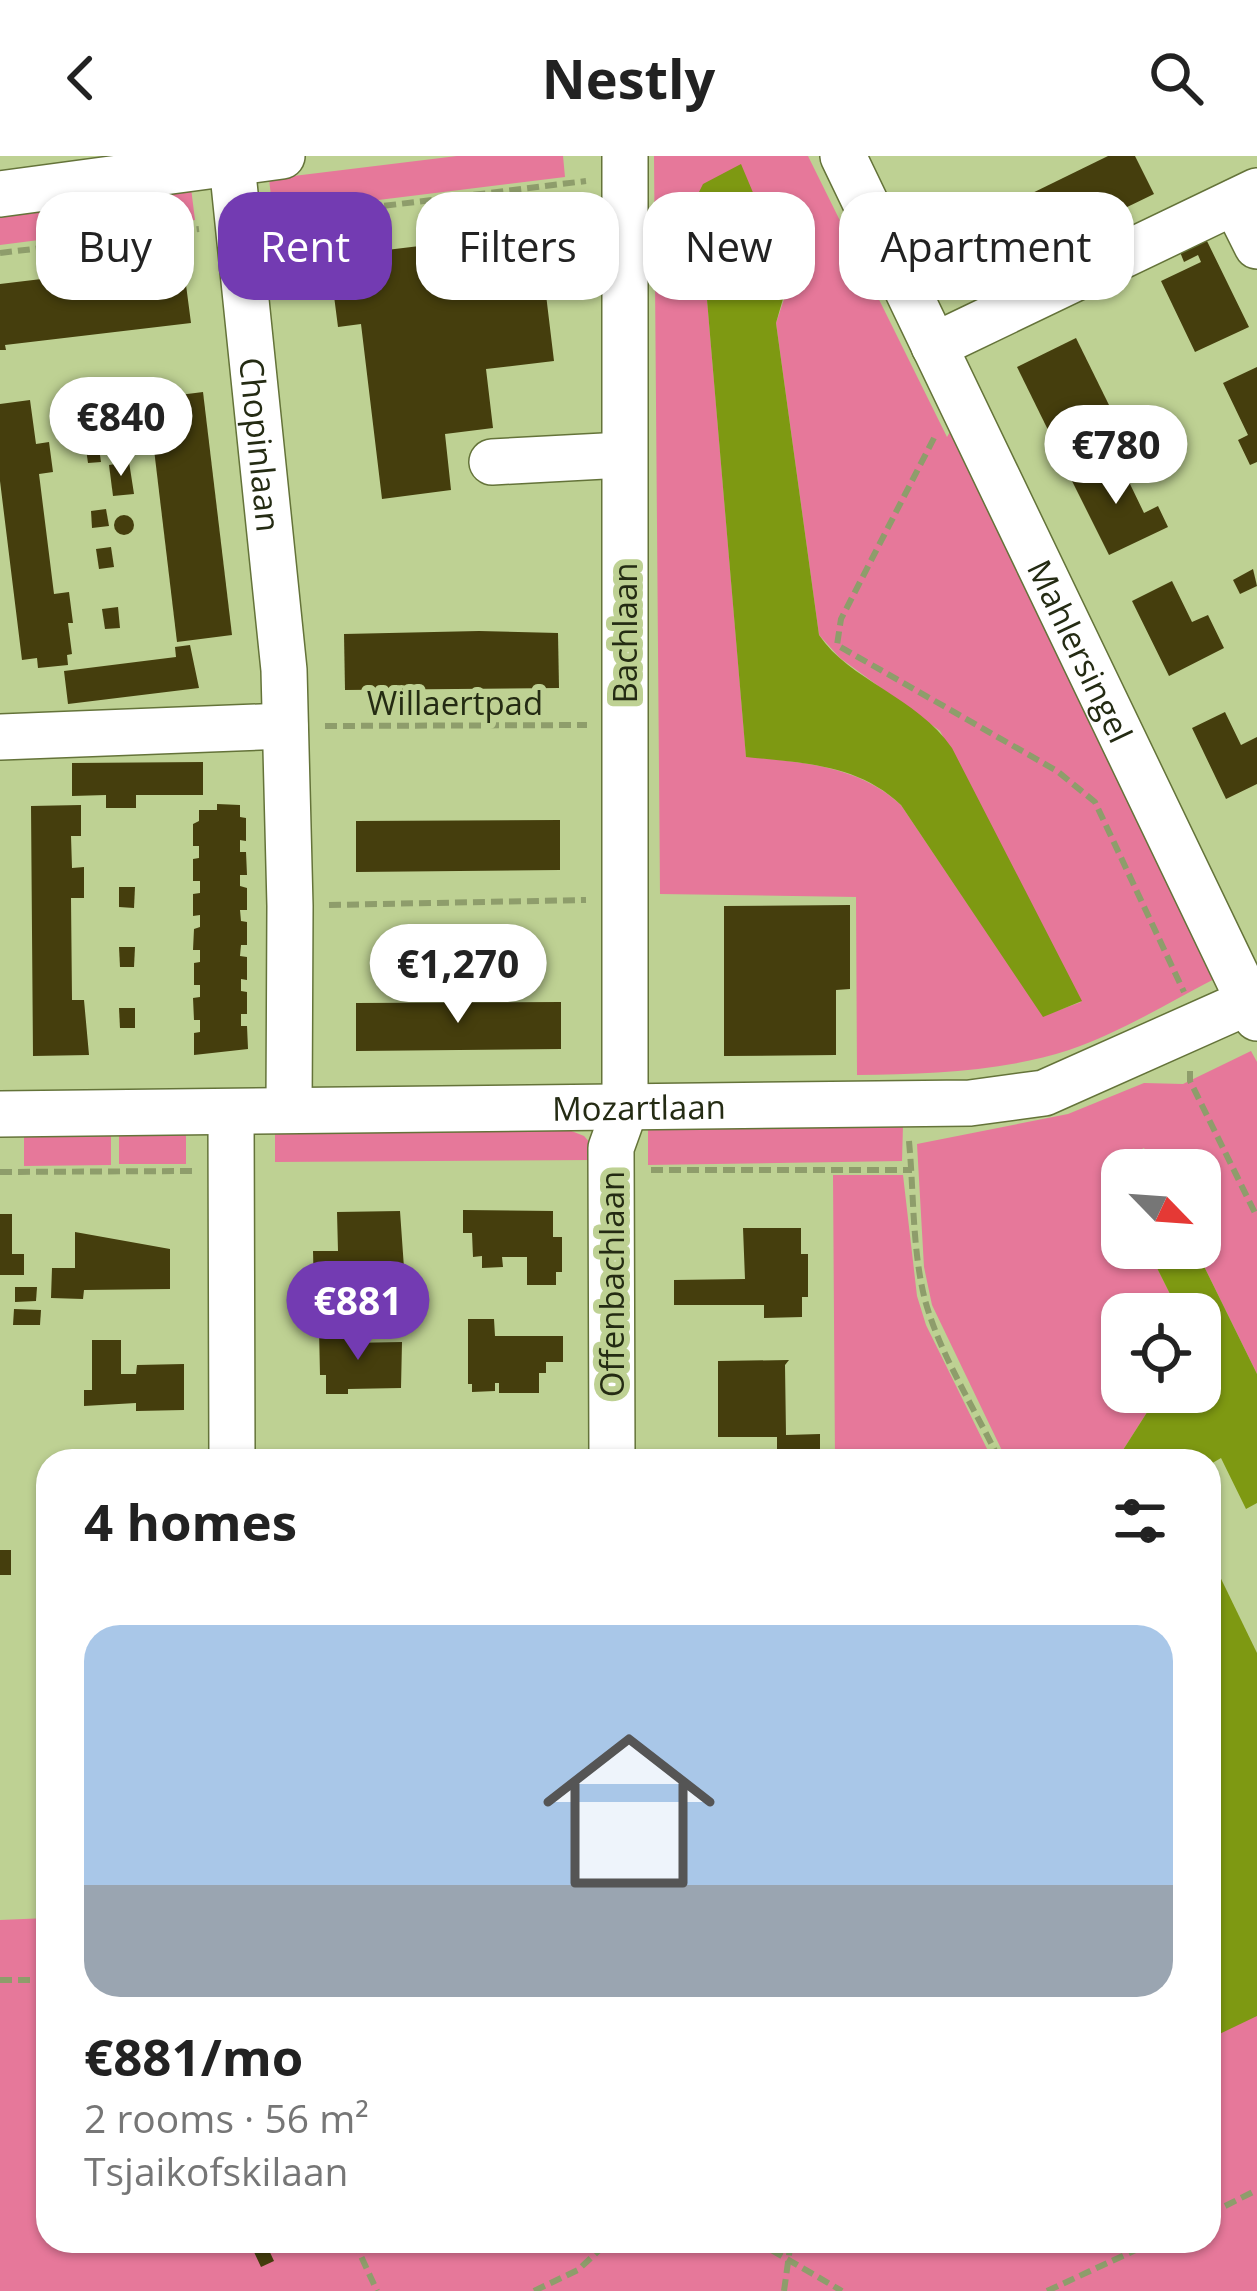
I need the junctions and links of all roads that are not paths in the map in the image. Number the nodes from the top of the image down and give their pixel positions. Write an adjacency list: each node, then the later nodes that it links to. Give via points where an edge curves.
1 (282, 156): 3 (street)
2 (843, 156): 9 (street, Mahlersingel)
3 (232, 164): 5 (street); 12 (street, Chopinlaan)
4 (625, 166): 10 (street, Bachlaan)
5 (96, 168): 6 (street)
6 (0, 194)
7 (1246, 197): 8 (street); 9 (street)
8 (1257, 246)
9 (934, 346): 14 (street, Mahlersingel)
10 (623, 455): 11 (street); 15 (street, Bachlaan)
11 (492, 462)
12 (285, 726): 13 (street); 16 (street, Chopinlaan)
13 (0, 737)
14 (1254, 1006): 15 (street, Mozartlaan, via 1043,1094 970,1103)
15 (625, 1109): 16 (street, Mozartlaan); 20 (street, Offenbachlaan, via 610,1170)
16 (289, 1110): 17 (street, Mozartlaan)
17 (231, 1113): 18 (street, Mozartlaan); 19 (street)
18 (0, 1114)
19 (232, 1449)
20 (611, 1449)

